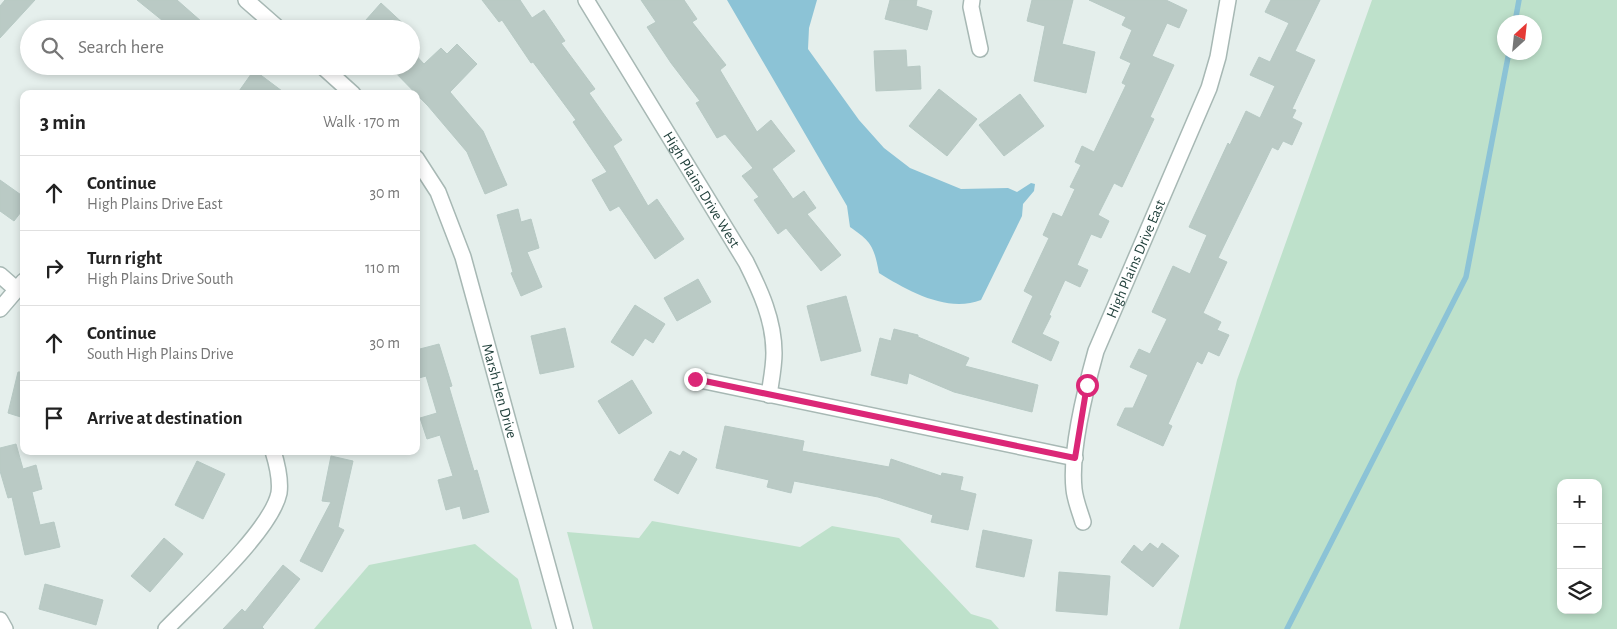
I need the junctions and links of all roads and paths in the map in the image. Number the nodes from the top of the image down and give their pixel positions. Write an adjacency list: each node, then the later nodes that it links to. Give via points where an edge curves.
1 (246, 0): 5 (street)
2 (586, 0): 14 (street, High Plains Drive West, via 746,262 761,292 771,325 774,353)
3 (972, 0): 6 (street)
4 (1228, 0): 16 (street, High Plains Drive East, via 1209,88 1096,351)
5 (269, 20)
6 (980, 48)
7 (332, 75): 8 (street)
8 (349, 90)
9 (420, 164): 21 (street, Marsh Hen Drive, via 438,192 463,257)
10 (0, 275): 11 (street)
11 (20, 285): 12 (street)
12 (0, 309)
13 (695, 379): 14 (street)
14 (770, 395): 16 (street)
15 (274, 455): 20 (street, via 279,492 261,529)
16 (1075, 458): 17 (street, High Plains Drive East, via 1074,489)
17 (1083, 522)
18 (0, 620): 19 (street)
19 (5, 629)
20 (166, 629)
21 (565, 629)

